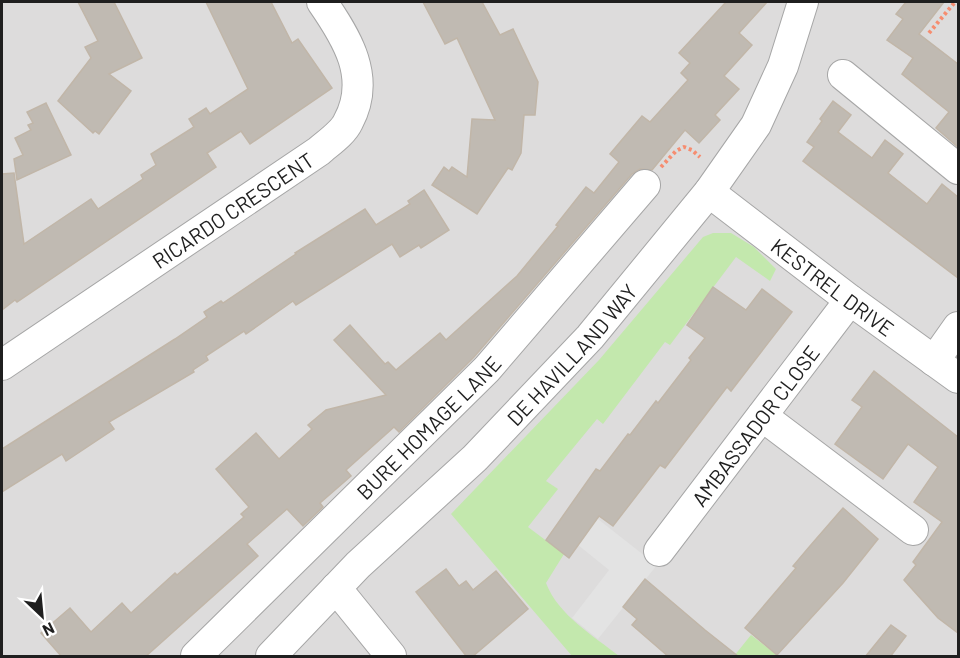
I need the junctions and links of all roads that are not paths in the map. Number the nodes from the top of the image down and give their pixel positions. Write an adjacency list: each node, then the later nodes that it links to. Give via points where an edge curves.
1 (322, 2): 10 (street, RICARDO CRESCENT, via 354,57 359,91 348,123 319,151)
2 (802, 2): 5 (street, DE HAVILLAND WAY, via 783,66 756,125)
3 (843, 75): 4 (street)
4 (958, 169)
5 (715, 183): 7 (street, KESTREL DRIVE); 15 (street, DE HAVILLAND WAY, via 590,337 475,458)
6 (645, 185): 16 (street, BURE HOMAGE LANE, via 487,369)
7 (850, 300): 9 (street, KESTREL DRIVE); 12 (street, AMBASSADOR CLOSE)
8 (958, 327): 9 (street)
9 (934, 361): 11 (street, KESTREL DRIVE)
10 (2, 364)
11 (958, 378)
12 (762, 416): 13 (street); 14 (street, AMBASSADOR CLOSE)
13 (913, 530)
14 (659, 551)
15 (336, 588): 17 (street, DE HAVILLAND WAY); 18 (street)
16 (196, 657)
17 (271, 657)
18 (392, 657)

